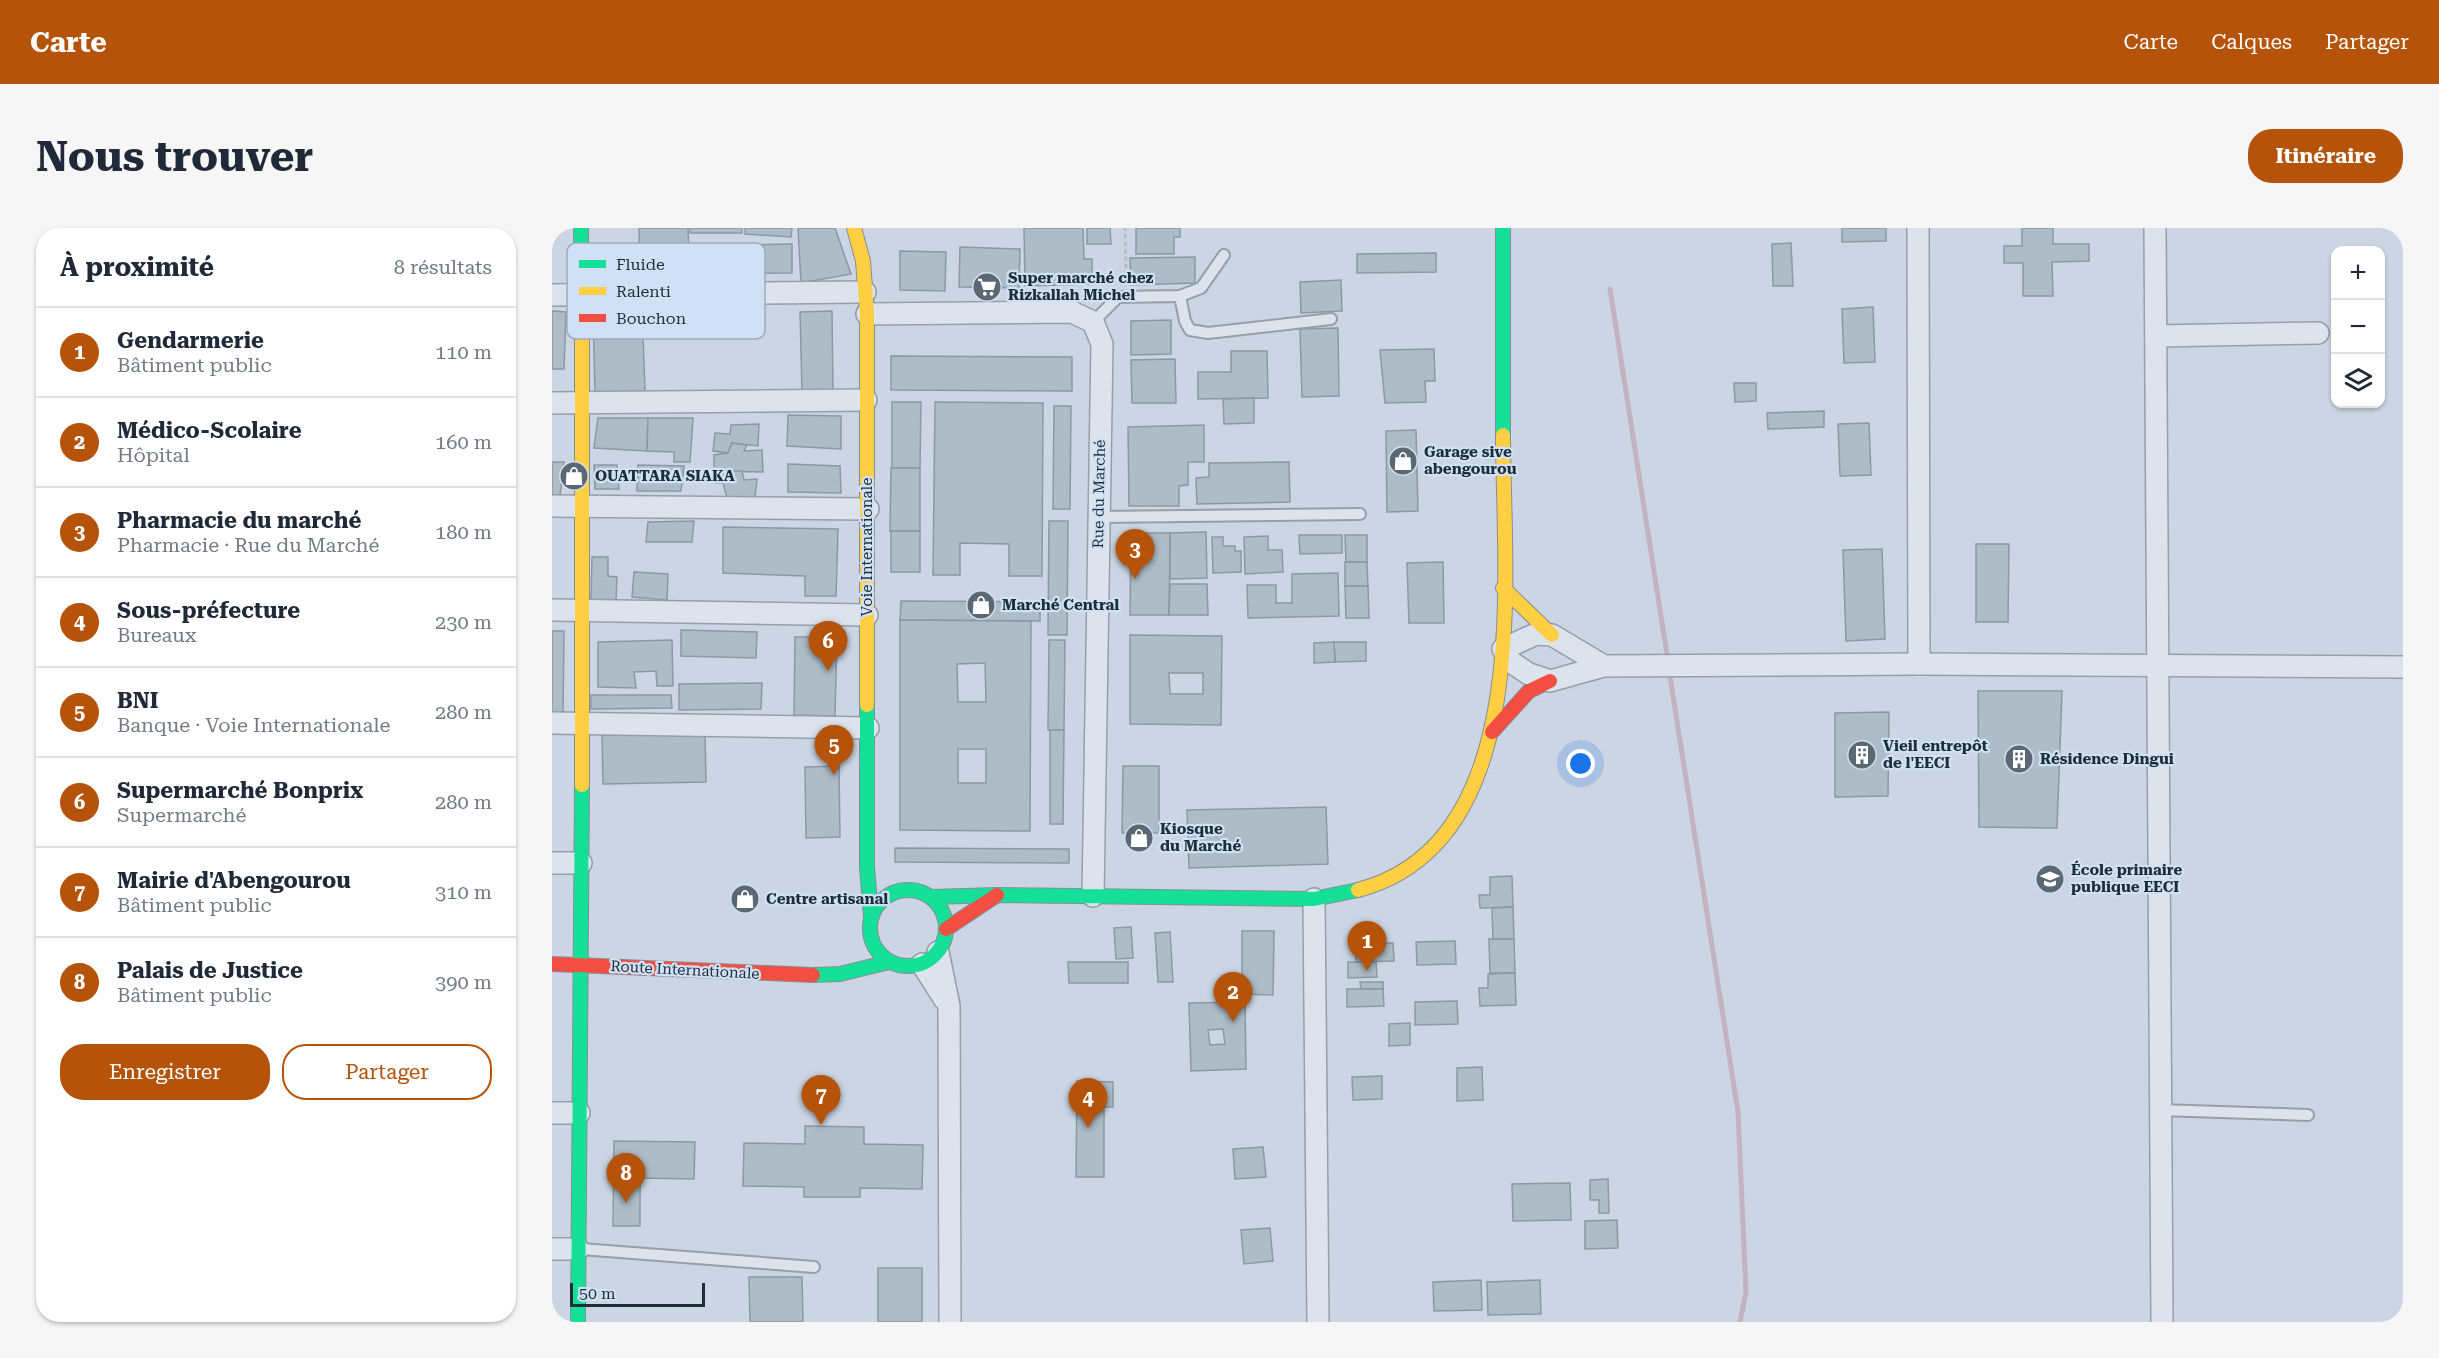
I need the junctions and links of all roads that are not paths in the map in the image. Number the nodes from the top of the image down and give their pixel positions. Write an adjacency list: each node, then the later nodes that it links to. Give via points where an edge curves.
1 (581, 228): 6 (street)
2 (854, 228): 8 (street, Voie Internationale)
3 (1503, 228): 25 (street)
4 (1918, 228): 31 (street)
5 (2155, 228): 15 (street)
6 (581, 243)
7 (1224, 255): 10 (lane, via 1201,288)
8 (866, 292): 9 (street); 11 (street, Voie Internationale)
9 (765, 293)
10 (1180, 296): 12 (lane, via 1190,330 1208,333); 13 (lane, via 1118,297)
11 (867, 314): 13 (street, via 1072,312); 17 (street, Voie Internationale)
12 (1331, 319)
13 (1092, 322): 24 (street, Rue du Marché, via 1102,344)
14 (2318, 333): 15 (street)
15 (2157, 336): 32 (street)
16 (582, 339): 19 (street)
17 (866, 400): 19 (street); 22 (street, Voie Internationale)
18 (552, 404): 19 (street)
19 (583, 404): 21 (street)
20 (552, 506): 21 (street)
21 (583, 507): 22 (street); 27 (street)
22 (868, 509): 28 (street, Voie Internationale)
23 (1360, 514): 24 (lane)
24 (1099, 517): 45 (street, Rue du Marché)
25 (1503, 588): 29 (street); 30 (street)
26 (552, 610): 27 (street)
27 (583, 610): 28 (street); 37 (street)
28 (867, 615): 38 (street, Voie Internationale)
29 (1552, 635): 30 (street, via 1536,634); 33 (street)
30 (1503, 649): 35 (street, via 1511,663); 39 (street)
31 (1919, 664): 32 (street); 33 (street)
32 (2157, 665): 34 (street); 58 (street)
33 (1604, 666): 35 (street)
34 (2403, 667)
35 (1550, 681): 39 (street, via 1529,691)
36 (552, 723): 37 (street)
37 (582, 724): 38 (street); 41 (street)
38 (868, 728): 42 (street, Voie Internationale)
39 (1492, 732): 47 (street, via 1476,775 1431,851 1400,876 1362,890)
40 (552, 863): 41 (street)
41 (581, 863): 56 (street)
42 (867, 867): 43 (street); 48 (street, Voie Internationale)
43 (889, 894): 46 (street, via 911,889); 48 (street)
44 (997, 895): 45 (street); 46 (street); 49 (street)
45 (1093, 896): 47 (street)
46 (932, 897): 49 (street, via 940,906)
47 (1314, 899): 67 (street)
48 (871, 916): 50 (street)
49 (946, 929): 53 (street)
50 (870, 934): 51 (street); 54 (street, via 880,955)
51 (856, 946)
52 (841, 958): 57 (street)
53 (930, 958): 54 (street, via 911,967); 66 (street, via 949,1006)
54 (889, 962): 57 (street, Route Internationale)
55 (552, 964): 56 (street, Route Internationale)
56 (579, 965): 57 (street, Route Internationale); 60 (street)
57 (818, 975)
58 (2160, 1110): 61 (lane); 68 (street)
59 (552, 1113): 60 (street)
60 (579, 1113): 63 (street)
61 (2308, 1115)
62 (552, 1249): 63 (street)
63 (578, 1249): 64 (lane); 65 (street)
64 (814, 1266)
65 (578, 1322)
66 (950, 1322)
67 (1318, 1322)
68 (2162, 1322)

